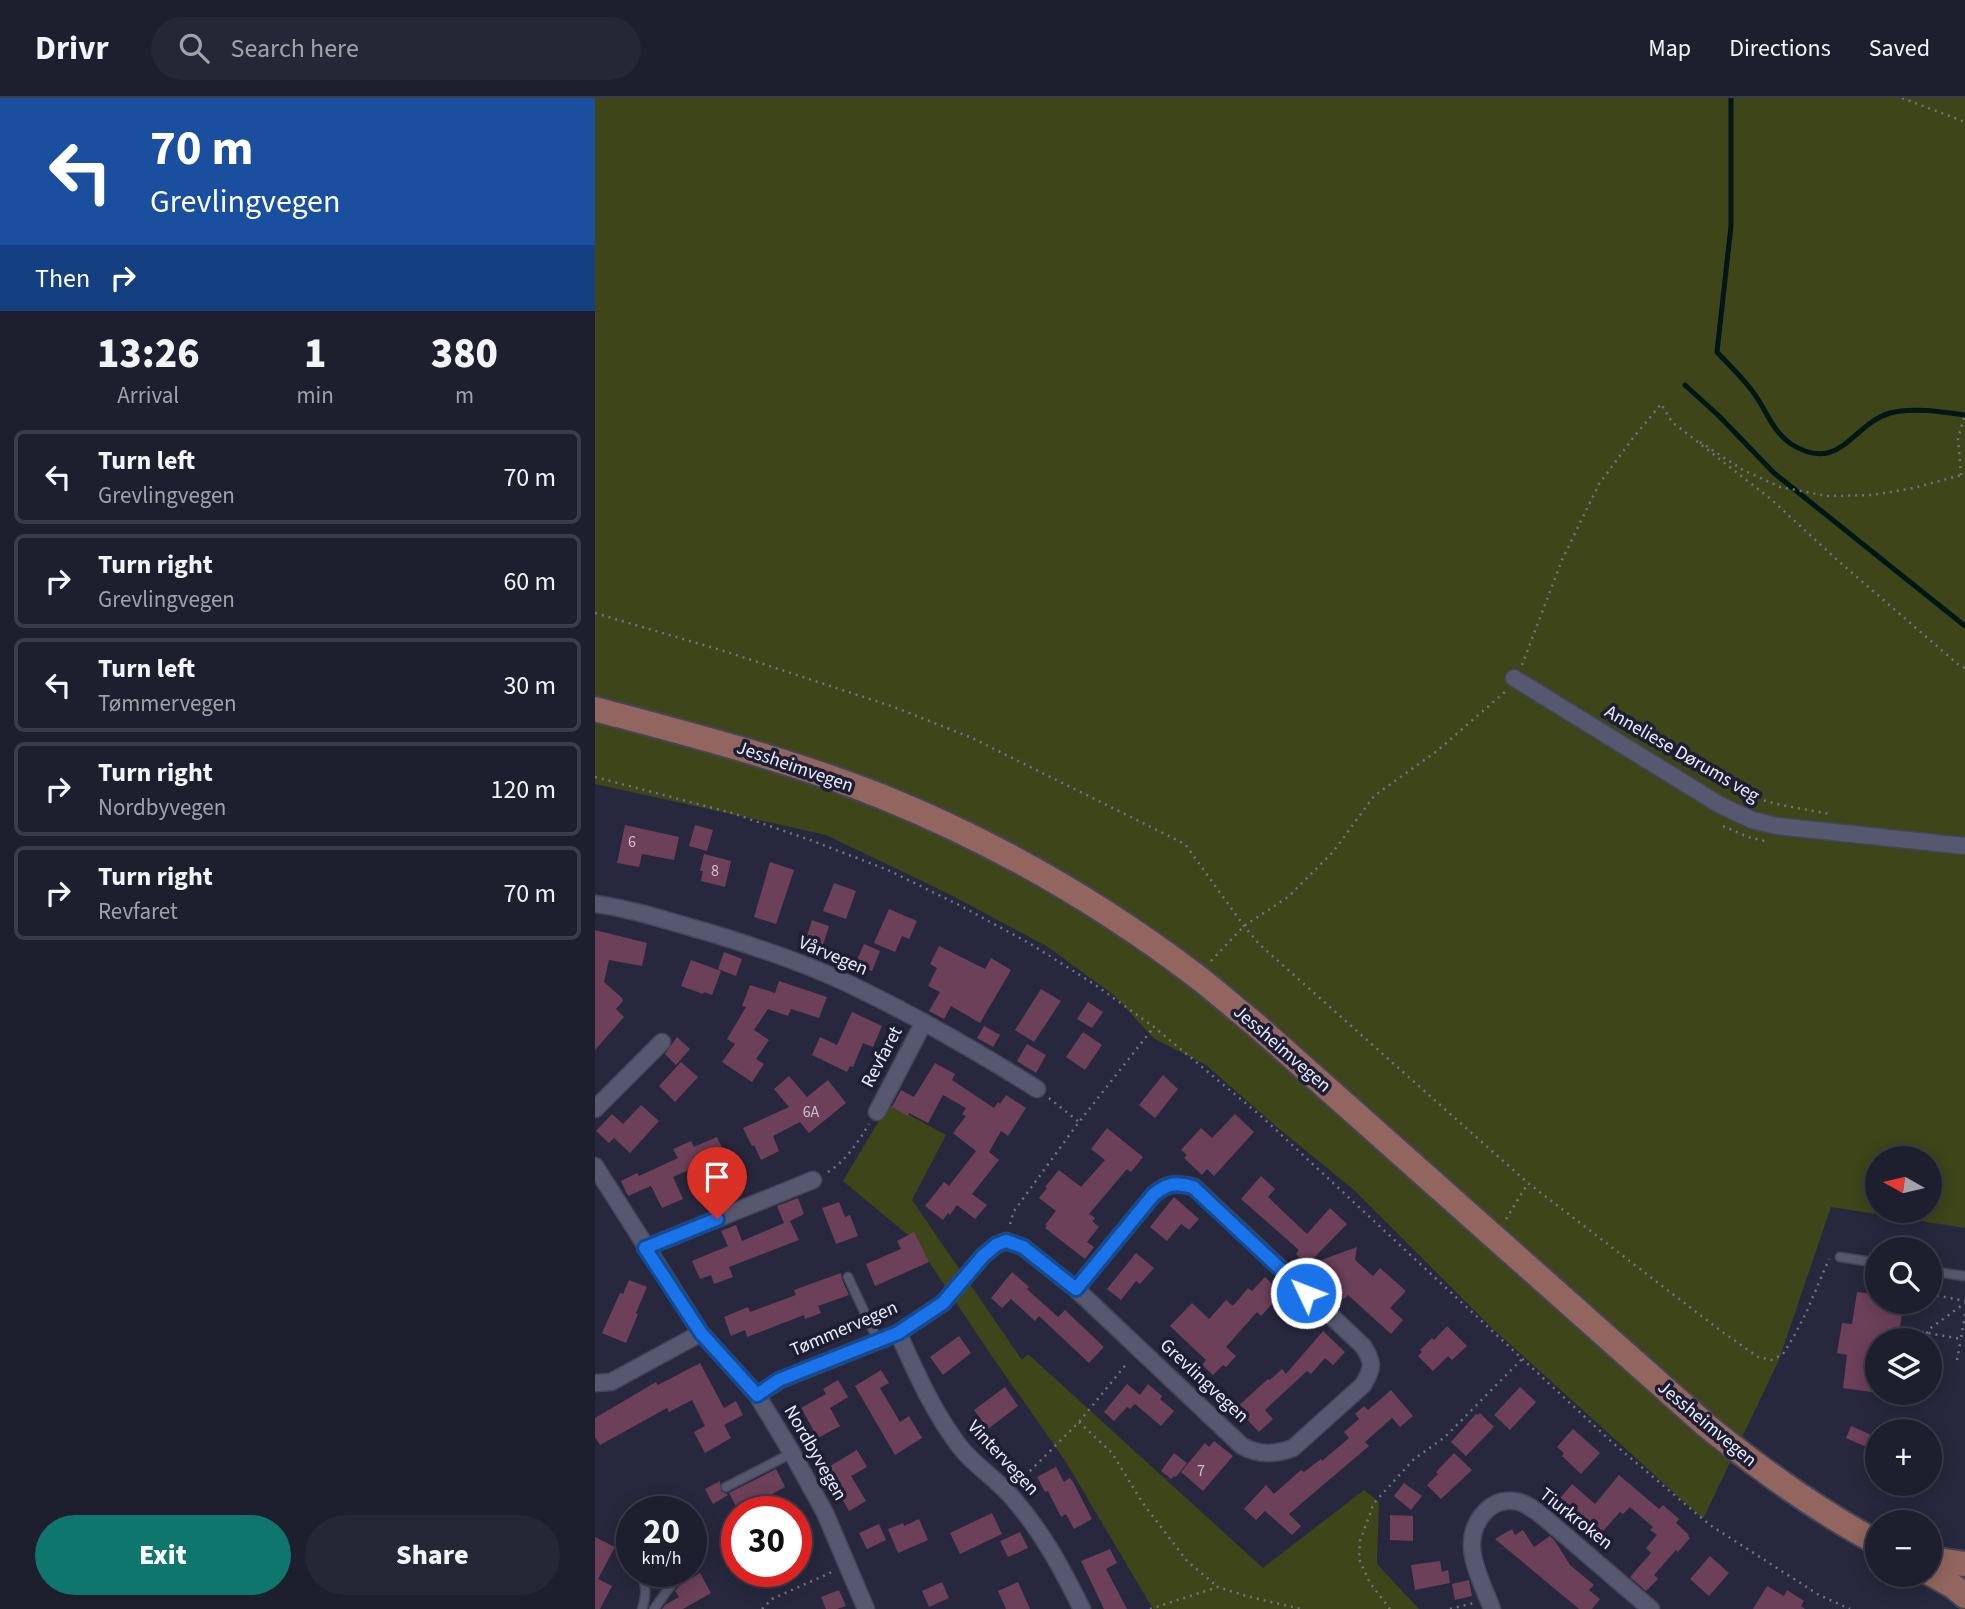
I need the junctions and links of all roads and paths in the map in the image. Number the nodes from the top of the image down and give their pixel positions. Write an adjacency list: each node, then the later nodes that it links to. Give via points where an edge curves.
1 (1902, 98): 2 (path)
2 (1965, 122)
3 (1965, 414): 5 (path, via 1958,439)
4 (1672, 422): 5 (path, via 1723,458 1780,488 1827,496 1873,495); 7 (path, via 1772,500); 8 (path, via 1661,404 1599,484)
5 (1963, 474)
6 (595, 613): 15 (path, via 894,707 972,738 1185,844)
7 (1965, 668)
8 (1514, 678): 13 (street, Anneliese Dørums veg, via 1720,805 1752,820); 15 (path, via 1506,692 1437,751 1374,796 1333,852 1288,897)
9 (595, 709): 16 (main road, Jessheimvegen, via 756,752 944,824 1057,883)
10 (1703, 774): 12 (path, via 1750,797)
11 (595, 777): 18 (path, via 732,813 888,870 1029,943)
12 (1836, 815)
13 (1965, 846)
14 (595, 904): 17 (street, Vårvegen, via 754,946 852,985)
15 (1244, 926): 16 (path); 26 (path)
16 (1196, 976): 27 (main road, Jessheimvegen)
17 (924, 1022): 20 (street, Vårvegen); 22 (street, Revfaret)
18 (1154, 1027): 23 (path); 46 (path, via 1261,1116)
19 (662, 1042): 21 (street)
20 (1037, 1089): 23 (path)
21 (595, 1109)
22 (877, 1112): 25 (path, via 837,1166)
23 (1079, 1122): 28 (path, via 1014,1211)
24 (595, 1166): 29 (street, Nordbyvegen)
25 (813, 1180): 29 (street)
26 (1528, 1183): 27 (path); 30 (path, via 1758,1357 1771,1360 1783,1354 1830,1255)
27 (1496, 1238): 54 (main road, Jessheimvegen, via 1755,1465)
28 (1006, 1241): 35 (street, Grevlingvegen, via 1023,1247); 41 (street, Tømmervegen, via 983,1256 943,1303)
29 (645, 1248): 40 (street, Nordbyvegen)
30 (1840, 1257): 31 (lane)
31 (1865, 1261)
32 (1942, 1273): 33 (lane)
33 (1965, 1276)
34 (848, 1277): 44 (lane)
35 (1076, 1289): 45 (street, Grevlingvegen); 45 (street, Grevlingvegen, via 1154,1194 1165,1186 1193,1187 1372,1359 1363,1385 1293,1448 1268,1454 1242,1446)
36 (1942, 1297): 37 (path)
37 (1965, 1302): 39 (path)
38 (1965, 1314): 43 (path)
39 (1930, 1328)
40 (701, 1333): 48 (street, via 611,1382); 49 (street, Nordbyvegen)
41 (898, 1333): 44 (street, Tømmervegen); 53 (street, Vintervegen, via 928,1397 960,1447)
42 (1942, 1335): 43 (path)
43 (1961, 1339): 47 (path)
44 (878, 1340): 49 (street, Tømmervegen, via 779,1380)
45 (1138, 1348): 50 (path)
46 (1523, 1359): 71 (path, via 1445,1437 1414,1459 1374,1503 1360,1541 1359,1559); 74 (path, via 1710,1525 1819,1595)
47 (1957, 1360)
48 (595, 1383)
49 (757, 1395): 51 (street, Nordbyvegen)
50 (1079, 1422): 53 (path); 61 (path, via 1112,1452 1142,1502 1187,1561)
51 (792, 1453): 52 (lane); 57 (street, Nordbyvegen)
52 (726, 1488)
53 (1008, 1492): 68 (street, Vintervegen, via 1051,1549)
54 (1865, 1535)
55 (1942, 1561): 56 (main road)
56 (1965, 1564)
57 (848, 1566): 66 (path, via 772,1599); 67 (street, Nordbyvegen)
58 (1942, 1580): 62 (main road)
59 (646, 1587): 64 (lane)
60 (670, 1587): 65 (lane)
61 (1218, 1587): 69 (path); 70 (path)
62 (1965, 1596)
63 (1490, 1604): 72 (path); 73 (street, Tiurkroken, via 1472,1549 1472,1534 1488,1509 1499,1501 1515,1501 1531,1507)
64 (642, 1609)
65 (654, 1609)
66 (762, 1609)
67 (866, 1609)
68 (1082, 1609)
69 (1150, 1609)
70 (1301, 1609)
71 (1390, 1609)
72 (1450, 1609)
73 (1651, 1609)
74 (1850, 1609)

